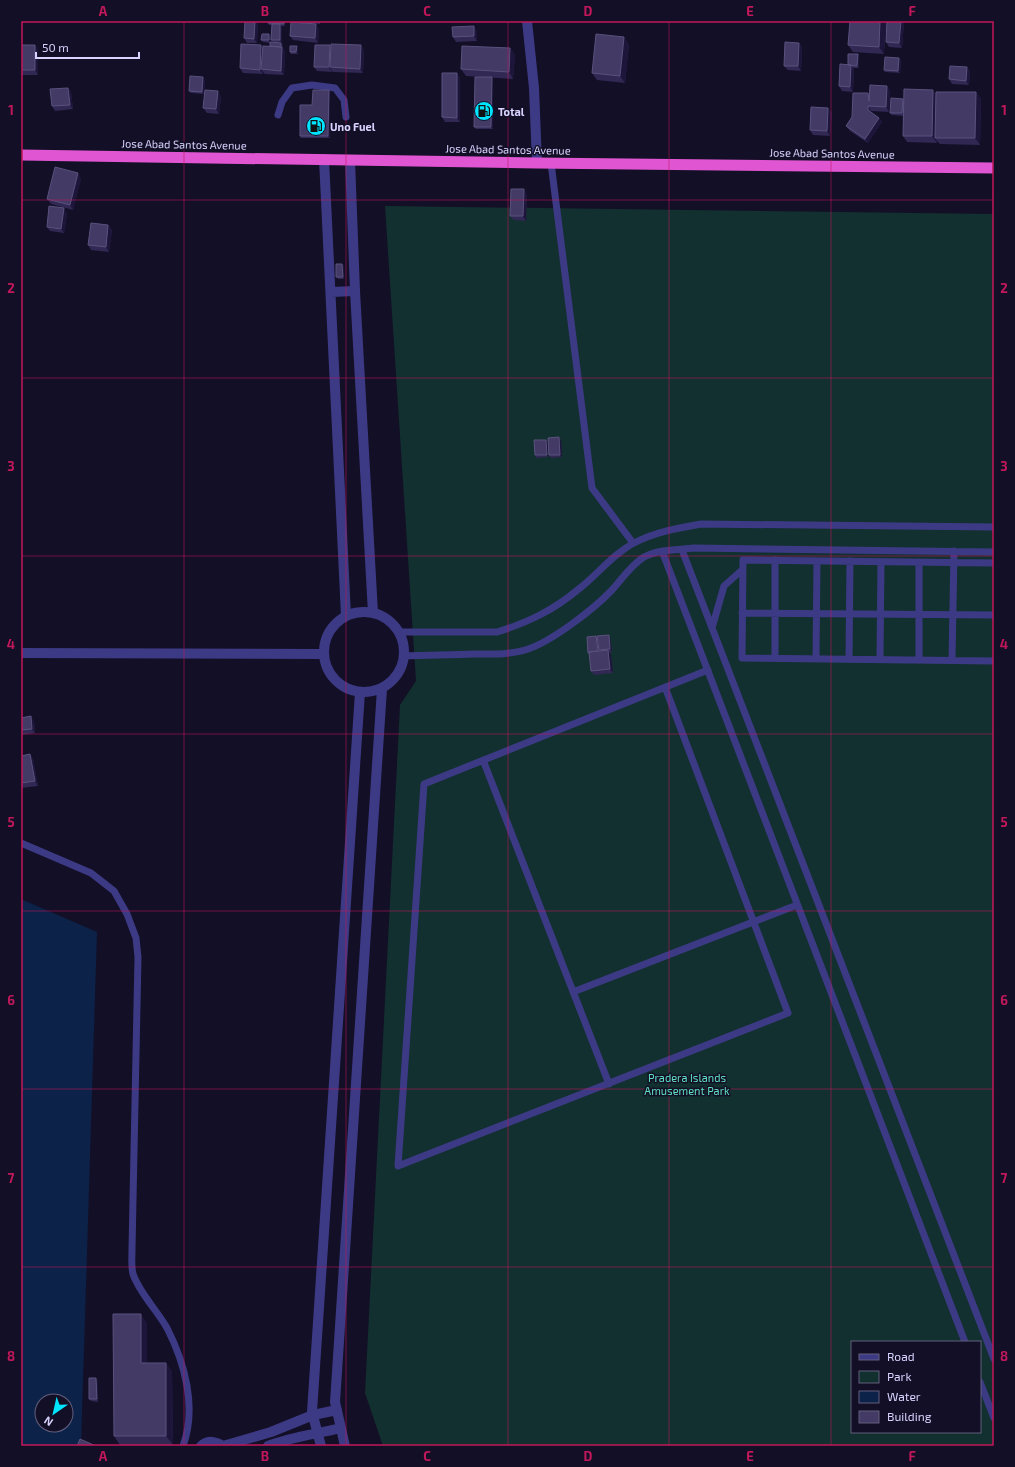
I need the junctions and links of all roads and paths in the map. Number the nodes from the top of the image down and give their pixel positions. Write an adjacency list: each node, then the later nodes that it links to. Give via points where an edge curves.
1 (527, 21): 7 (street, via 534,88)
2 (278, 115): 3 (lane, via 282,102 292,88 312,86 334,88 344,100)
3 (346, 117)
4 (21, 155): 5 (highway, Jose Abad Santos Avenue)
5 (324, 159): 6 (highway, Jose Abad Santos Avenue); 11 (street)
6 (350, 160): 7 (highway, Jose Abad Santos Avenue); 10 (street)
7 (537, 163): 8 (highway, Jose Abad Santos Avenue)
8 (551, 163): 9 (highway, Jose Abad Santos Avenue); 13 (lane, via 592,488)
9 (994, 168)
10 (355, 291): 11 (street); 26 (street)
11 (330, 292): 35 (street)
12 (994, 527): 13 (lane, via 701,524 672,529)
13 (633, 543): 37 (lane, via 552,610 512,627 497,632)
14 (682, 550): 15 (lane); 16 (lane, via 694,548); 36 (lane)
15 (662, 551): 40 (lane, via 644,557 601,600 574,622 526,650 499,654); 48 (lane)
16 (954, 551): 17 (lane); 23 (lane)
17 (994, 552)
18 (775, 560): 19 (lane); 25 (lane, via 743,560); 28 (lane)
19 (817, 561): 20 (lane); 29 (lane)
20 (850, 561): 21 (lane); 30 (lane)
21 (881, 562): 22 (lane); 31 (lane)
22 (919, 562): 23 (lane); 32 (lane)
23 (953, 562): 24 (lane); 33 (lane)
24 (994, 563)
25 (742, 570): 27 (lane); 36 (lane, via 724,586)
26 (373, 613): 35 (street, via 354,613); 37 (street, via 384,618)
27 (742, 613): 28 (lane); 41 (lane, via 742,658)
28 (775, 613): 29 (lane); 41 (lane)
29 (817, 614): 30 (lane); 42 (lane)
30 (850, 614): 31 (lane); 43 (lane)
31 (881, 614): 32 (lane); 44 (lane)
32 (919, 615): 33 (lane); 45 (lane)
33 (952, 615): 34 (lane); 46 (lane)
34 (994, 615)
35 (346, 616): 39 (street, via 329,632)
36 (712, 628): 59 (lane)
37 (398, 632): 40 (street)
38 (21, 654): 39 (street)
39 (324, 654): 51 (street, via 331,676 349,690)
40 (404, 656): 50 (street, via 399,672 392,682)
41 (775, 658): 42 (lane)
42 (816, 659): 43 (lane)
43 (849, 659): 44 (lane)
44 (880, 660): 45 (lane)
45 (919, 660): 46 (lane)
46 (952, 660): 47 (lane)
47 (994, 661)
48 (708, 670): 49 (lane); 54 (lane)
49 (665, 687): 52 (lane); 55 (lane)
50 (382, 689): 51 (street); 61 (street, via 334,1402)
51 (360, 692): 62 (street)
52 (483, 760): 56 (lane); 57 (lane, via 424,784 398,1166)
53 (21, 843): 66 (lane, via 91,873 114,891 127,914 136,938 138,957 132,1273 166,1327 178,1352 187,1386 190,1417)
54 (797, 905): 55 (lane); 58 (lane)
55 (754, 922): 56 (lane); 57 (lane, via 788,1013)
56 (573, 992): 57 (lane)
57 (609, 1084)
58 (965, 1341)
59 (994, 1359)
60 (981, 1385): 63 (lane)
61 (337, 1410): 62 (street); 64 (street)
62 (313, 1415): 65 (street); 68 (street, via 271,1432)
63 (994, 1418)
64 (341, 1428): 65 (street); 71 (street)
65 (318, 1434): 69 (street, via 282,1440); 70 (street)
66 (183, 1446)
67 (201, 1446): 68 (street, via 213,1442)
68 (223, 1446)
69 (268, 1446)
70 (321, 1446)
71 (345, 1446)

